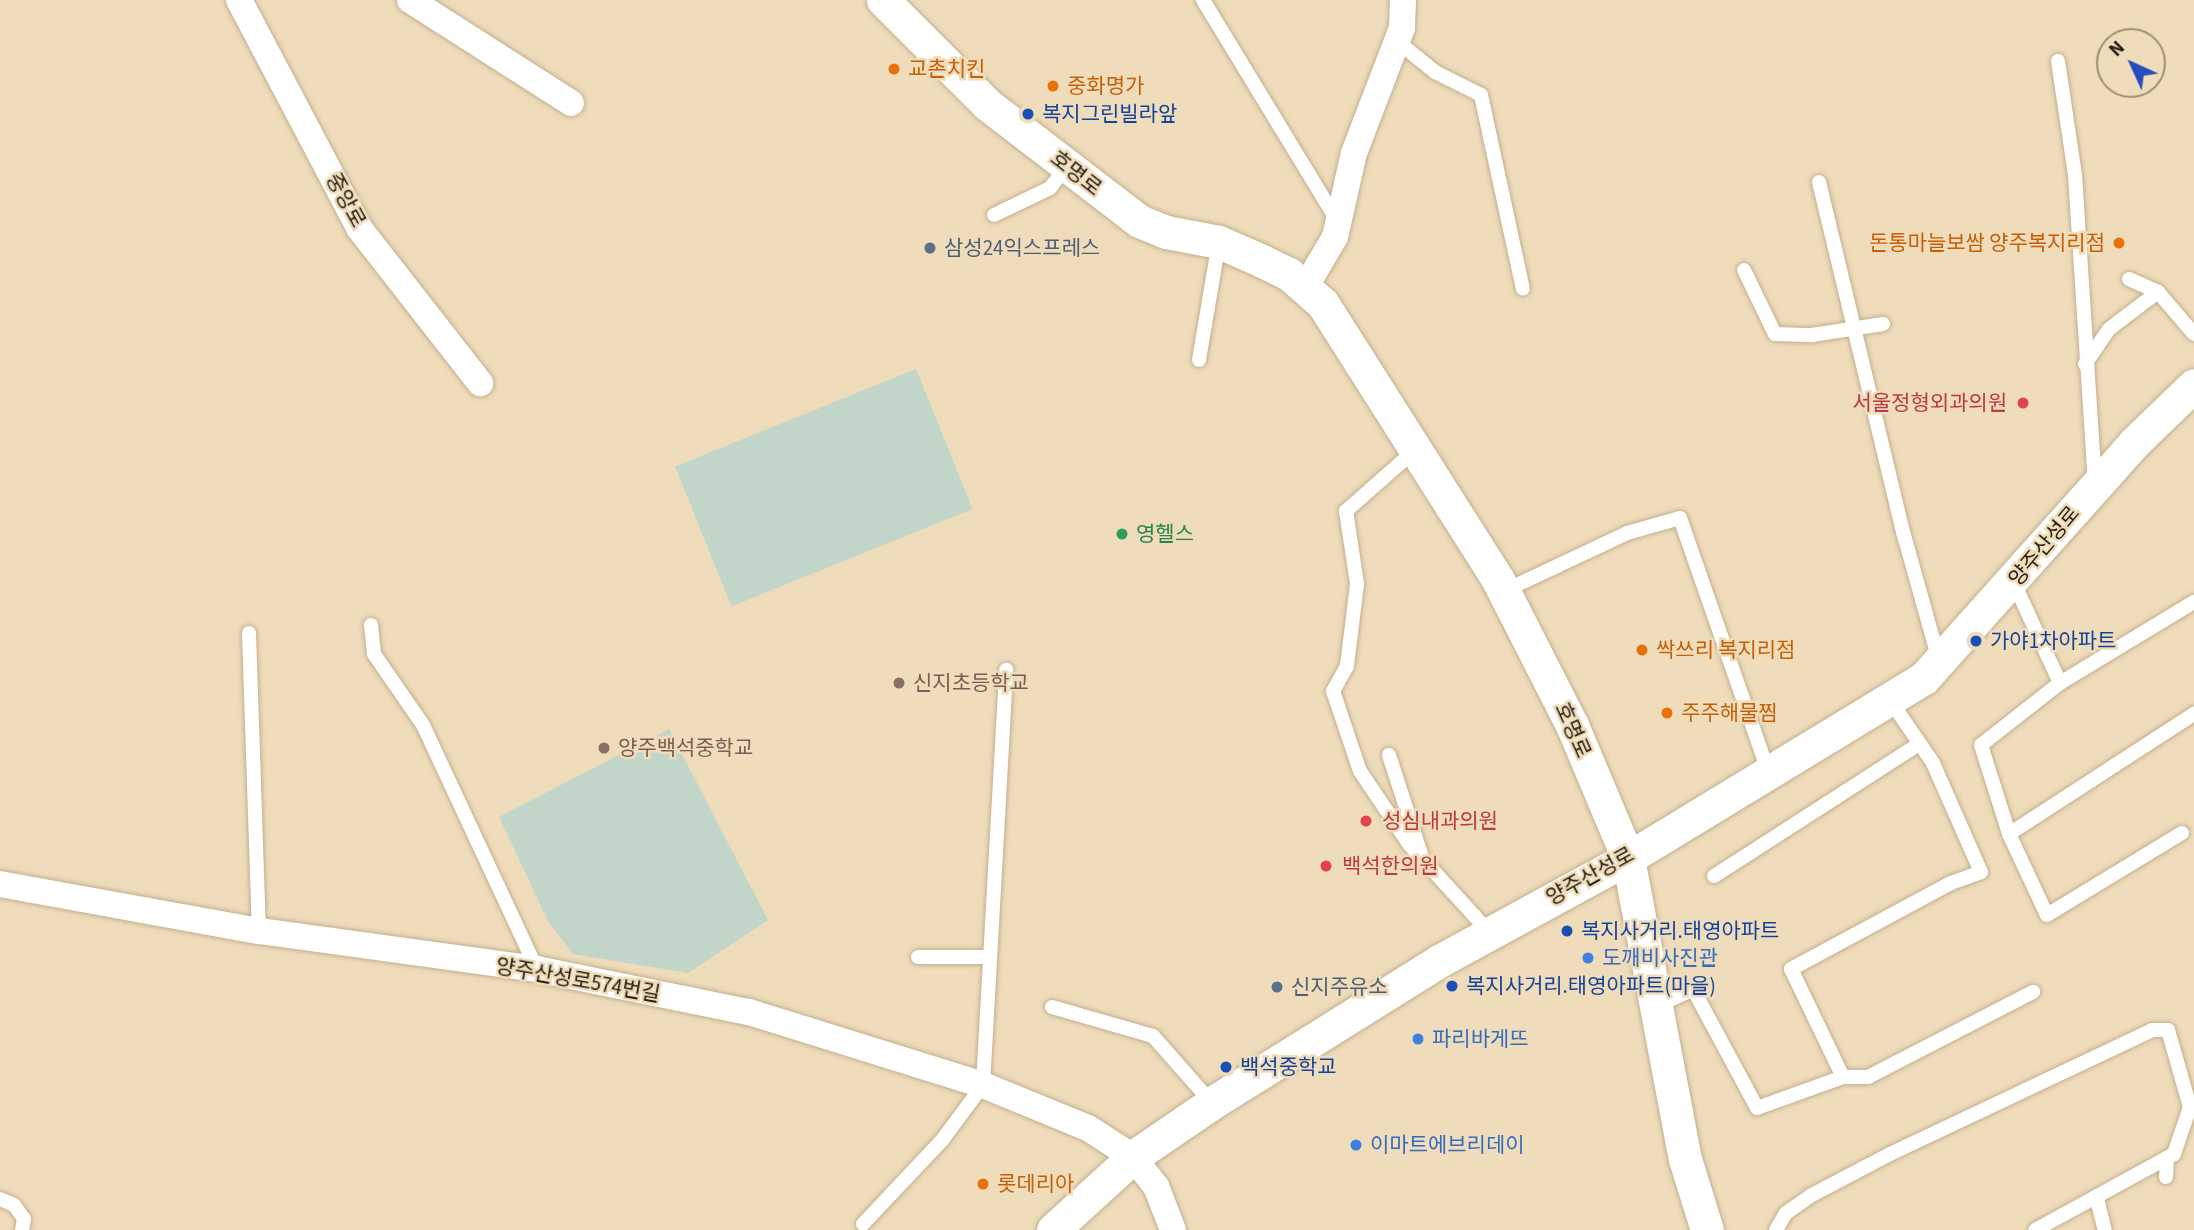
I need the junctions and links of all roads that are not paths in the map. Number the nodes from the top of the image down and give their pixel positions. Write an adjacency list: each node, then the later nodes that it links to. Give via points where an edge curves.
1 (239, 0): 24 (street, 중앙로, via 359,228)
2 (410, 0): 8 (street)
3 (883, 0): 9 (street, 호명로, via 950,71)
4 (1203, 0): 12 (lane)
5 (1403, 0): 6 (street)
6 (1396, 41): 12 (street, via 1354,153); 17 (lane, via 1435,72 1481,95)
7 (2058, 61): 23 (lane, 양주산성로, via 2075,175)
8 (571, 103)
9 (1067, 166): 11 (lane, via 1050,188); 13 (street, 호명로, via 1139,221 1166,232)
10 (1819, 182): 20 (lane)
11 (994, 215)
12 (1339, 223): 16 (street)
13 (1219, 242): 16 (street, 호명로); 22 (lane)
14 (1744, 270): 20 (lane, via 1774,334 1812,335)
15 (2129, 279): 18 (lane)
16 (1306, 286): 26 (street, 호명로, via 1323,304)
17 (1523, 289)
18 (2158, 292): 21 (lane); 23 (lane, via 2109,329)
19 (1884, 324): 20 (lane)
20 (1857, 328): 33 (lane, via 1904,535)
21 (2194, 334)
22 (1199, 360)
23 (2085, 364): 27 (lane, 양주산성로)
24 (480, 383)
25 (2194, 385): 27 (street, 양주산성로)
26 (1414, 451): 29 (street, 호명로); 43 (lane, via 1346,511 1357,584 1347,666 1333,691 1360,771)
27 (2095, 486): 28 (street, 양주산성로)
28 (2014, 583): 33 (street, 양주산성로); 35 (lane)
29 (1503, 591): 40 (lane, via 1627,533 1680,518); 44 (street, 호명로, via 1572,725)
30 (2194, 602): 35 (lane)
31 (371, 625): 51 (lane, via 374,654 423,725)
32 (248, 633): 47 (lane)
33 (1940, 661): 36 (street, 양주산성로, via 1924,678)
34 (1006, 670): 50 (lane)
35 (2060, 683): 42 (lane, via 1981,745)
36 (1889, 700): 38 (lane); 40 (street, 양주산성로)
37 (2194, 714): 42 (lane)
38 (1919, 744): 45 (lane); 55 (lane, via 1933,763 1981,872 1951,883 1791,969)
39 (1389, 755): 43 (lane)
40 (1768, 771): 44 (street, 양주산성로)
41 (2182, 833): 42 (lane, via 2047,915)
42 (2009, 834)
43 (1423, 858): 48 (lane)
44 (1628, 858): 48 (street, 양주산성로); 53 (street, 호명로)
45 (1714, 876)
46 (0, 884): 47 (street, 양주산성로574번길)
47 (259, 931): 51 (street, 양주산성로574번길)
48 (1489, 932): 57 (street, 양주산성로)
49 (918, 957): 50 (lane)
50 (990, 957): 56 (lane)
51 (537, 969): 56 (street, 양주산성로574번길, via 749,1012)
52 (2033, 992): 55 (lane, via 1868,1077)
53 (1657, 1006): 55 (lane, via 1693,989 1757,1108); 67 (street, 호명로, via 1685,1159)
54 (1052, 1007): 57 (lane, via 1153,1036)
55 (1843, 1077)
56 (984, 1085): 58 (street, 양주산성로574번길, via 1088,1129); 63 (lane, via 943,1139)
57 (1213, 1103): 58 (street, 양주산성로)
58 (1133, 1157): 64 (street, 양주산성로574번길, via 1156,1186); 66 (street, 양주산성로)
59 (2167, 1158): 60 (lane); 62 (lane); 68 (lane, via 2174,1154 2190,1107 2168,1030 2152,1030 1810,1196 1786,1213)
60 (2166, 1177)
61 (0, 1199): 65 (lane, via 15,1205 24,1219)
62 (2097, 1199): 69 (lane); 70 (lane)
63 (863, 1224)
64 (1164, 1225)
65 (22, 1230)
66 (1053, 1230)
67 (1707, 1230)
68 (1776, 1230)
69 (2035, 1230)
70 (2105, 1230)

